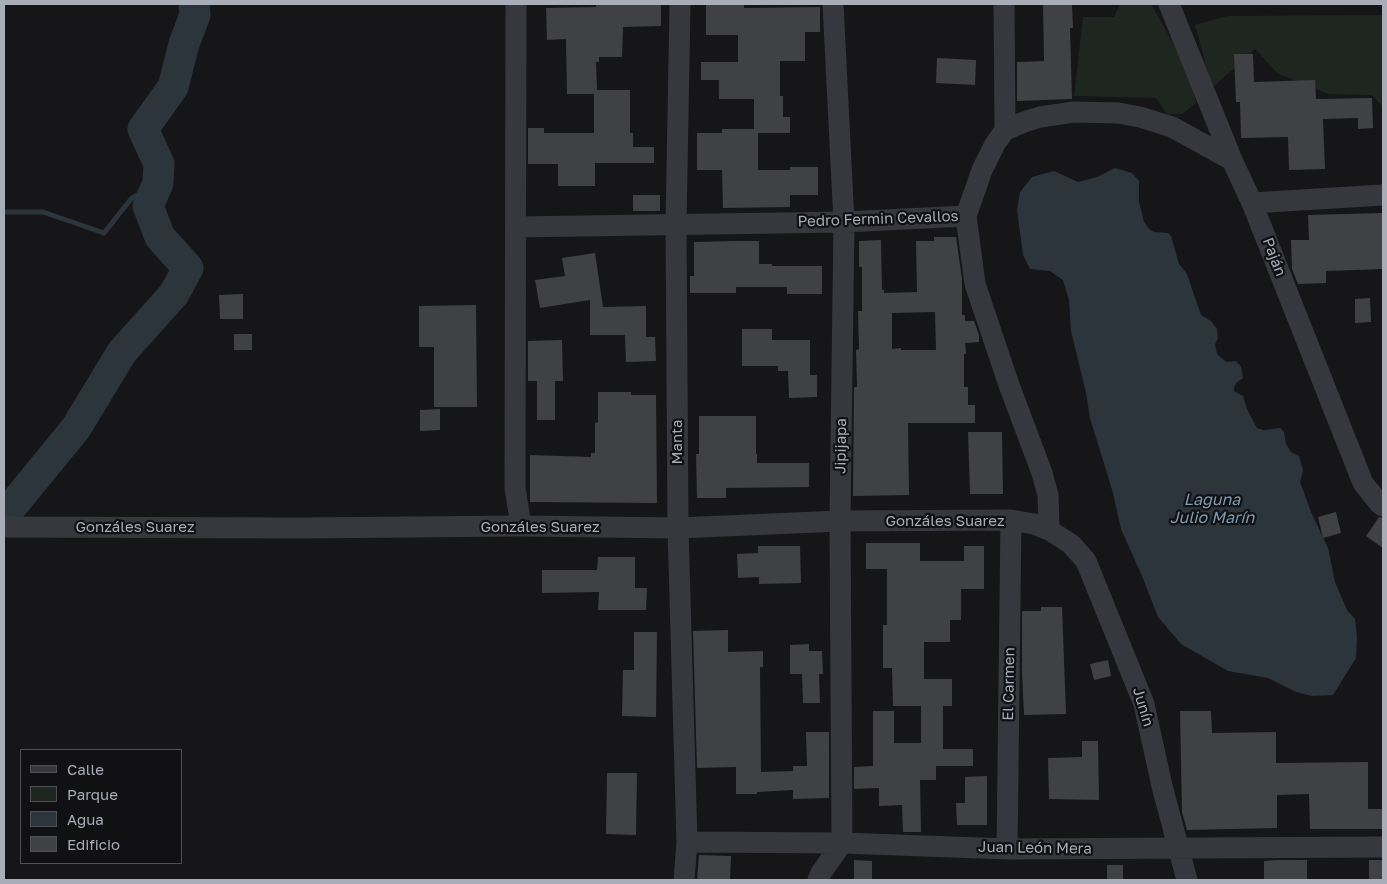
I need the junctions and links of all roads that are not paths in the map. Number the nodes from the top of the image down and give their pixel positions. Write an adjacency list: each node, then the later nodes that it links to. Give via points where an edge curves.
1 (516, 4): 13 (street)
2 (680, 4): 12 (street, Manta)
3 (833, 4): 11 (street, Jipijapa)
4 (1004, 4): 6 (street)
5 (1169, 4): 7 (street, Paján)
6 (1005, 130): 7 (street, via 1040,117 1074,112 1118,113 1172,127); 10 (street, Pedro Fermin Cevallos, via 982,170)
7 (1232, 160): 9 (street, Paján)
8 (1383, 195): 9 (street)
9 (1252, 203): 14 (street, Paján, via 1362,483)
10 (966, 216): 11 (street, Pedro Fermin Cevallos); 20 (street, via 976,284 1042,473 1048,495)
11 (844, 222): 12 (street, Pedro Fermin Cevallos); 16 (street, Jipijapa)
12 (676, 224): 13 (street, Pedro Fermin Cevallos); 19 (street, Manta)
13 (516, 227): 17 (street, via 515,488)
14 (1383, 506)
15 (1011, 520): 16 (street, Gonzáles Suarez); 20 (street, Gonzáles Suarez); 25 (street, El Carmen)
16 (840, 521): 19 (street, Gonzáles Suarez); 23 (street, Jipijapa)
17 (522, 526): 18 (street, Gonzáles Suarez); 19 (street, Gonzáles Suarez)
18 (4, 527)
19 (678, 528): 22 (street, Manta)
20 (1050, 530): 21 (street, Gonzáles Suarez)
21 (1071, 544): 26 (street, Junín, via 1086,561 1144,704)
22 (686, 842): 23 (street, Juan León Mera); 27 (street, Manta)
23 (842, 843): 25 (street, Juan León Mera); 28 (street)
24 (1383, 847): 26 (street, Juan León Mera)
25 (1007, 848): 26 (street, Juan León Mera)
26 (1179, 849): 29 (street, Junín)
27 (684, 880)
28 (818, 880)
29 (1187, 880)

